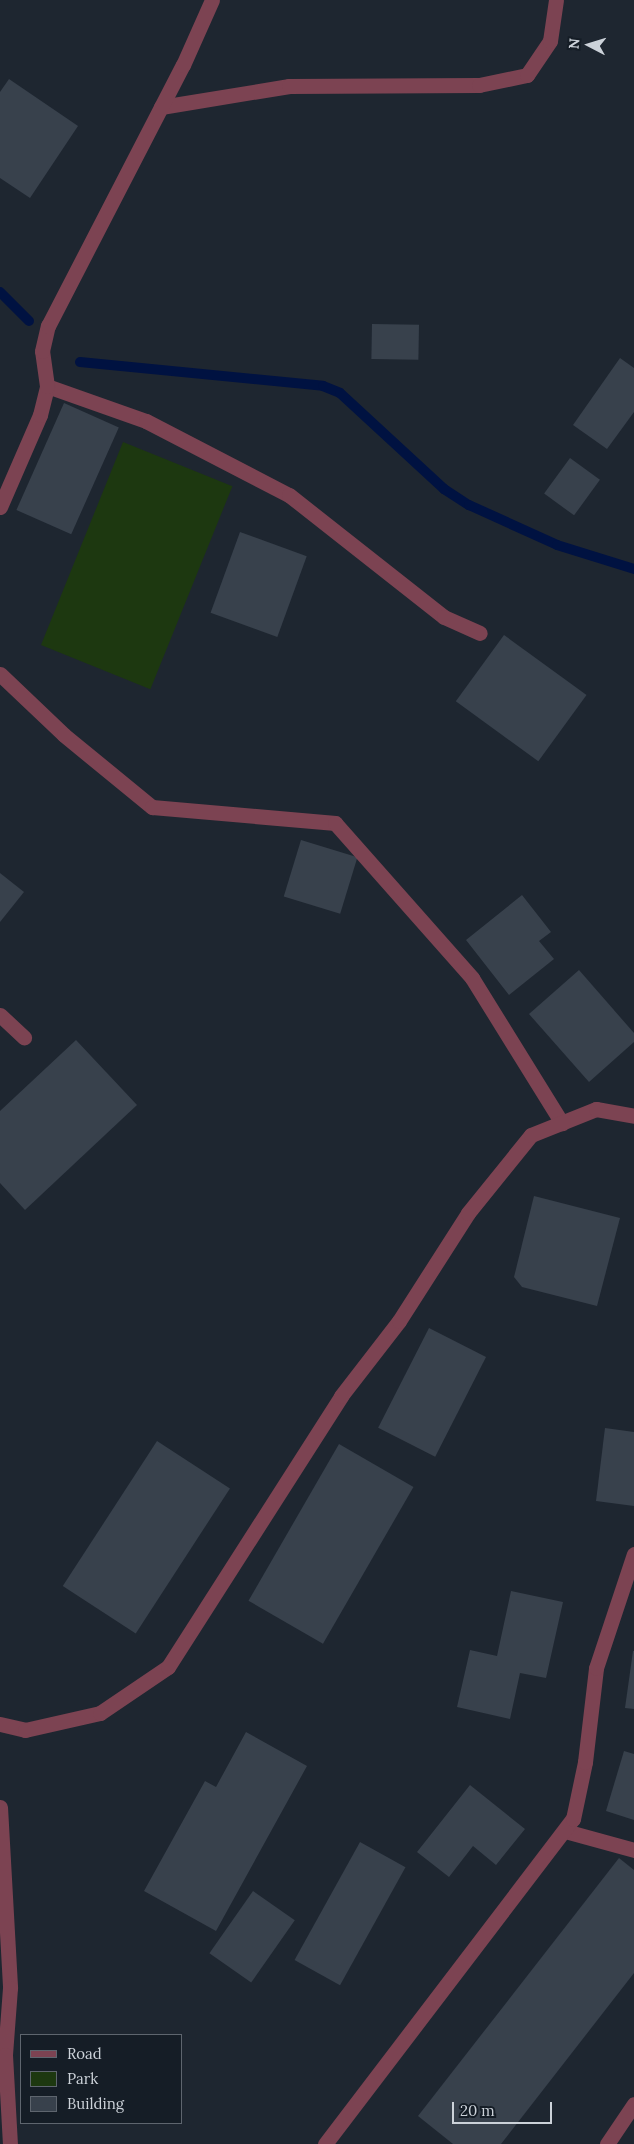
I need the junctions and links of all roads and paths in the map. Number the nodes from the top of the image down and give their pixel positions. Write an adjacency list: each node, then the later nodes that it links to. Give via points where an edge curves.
1 (212, 0): 3 (street)
2 (556, 0): 3 (street, via 550,41 527,75 479,85 289,86)
3 (161, 107): 4 (street, via 48,326 42,351)
4 (47, 386): 5 (street, via 40,415); 6 (street, via 146,421 289,495 444,617)
5 (0, 507)
6 (480, 633)
7 (0, 674): 11 (street, via 64,735 152,807 335,823 472,978)
8 (0, 1015): 9 (street)
9 (24, 1037)
10 (634, 1116): 11 (street, via 596,1109)
11 (562, 1123): 13 (street, via 531,1135 468,1213 399,1321 297,1462 168,1667 100,1713 25,1730)
12 (634, 1554): 15 (street, via 596,1668 585,1762 573,1820)
13 (0, 1724)
14 (0, 1808): 17 (street)
15 (565, 1831): 16 (street); 20 (street)
16 (634, 1850)
17 (3, 1877): 19 (street, via 10,1988 5,2095)
18 (634, 2104): 21 (street)
19 (10, 2144)
20 (325, 2144)
21 (607, 2144)

